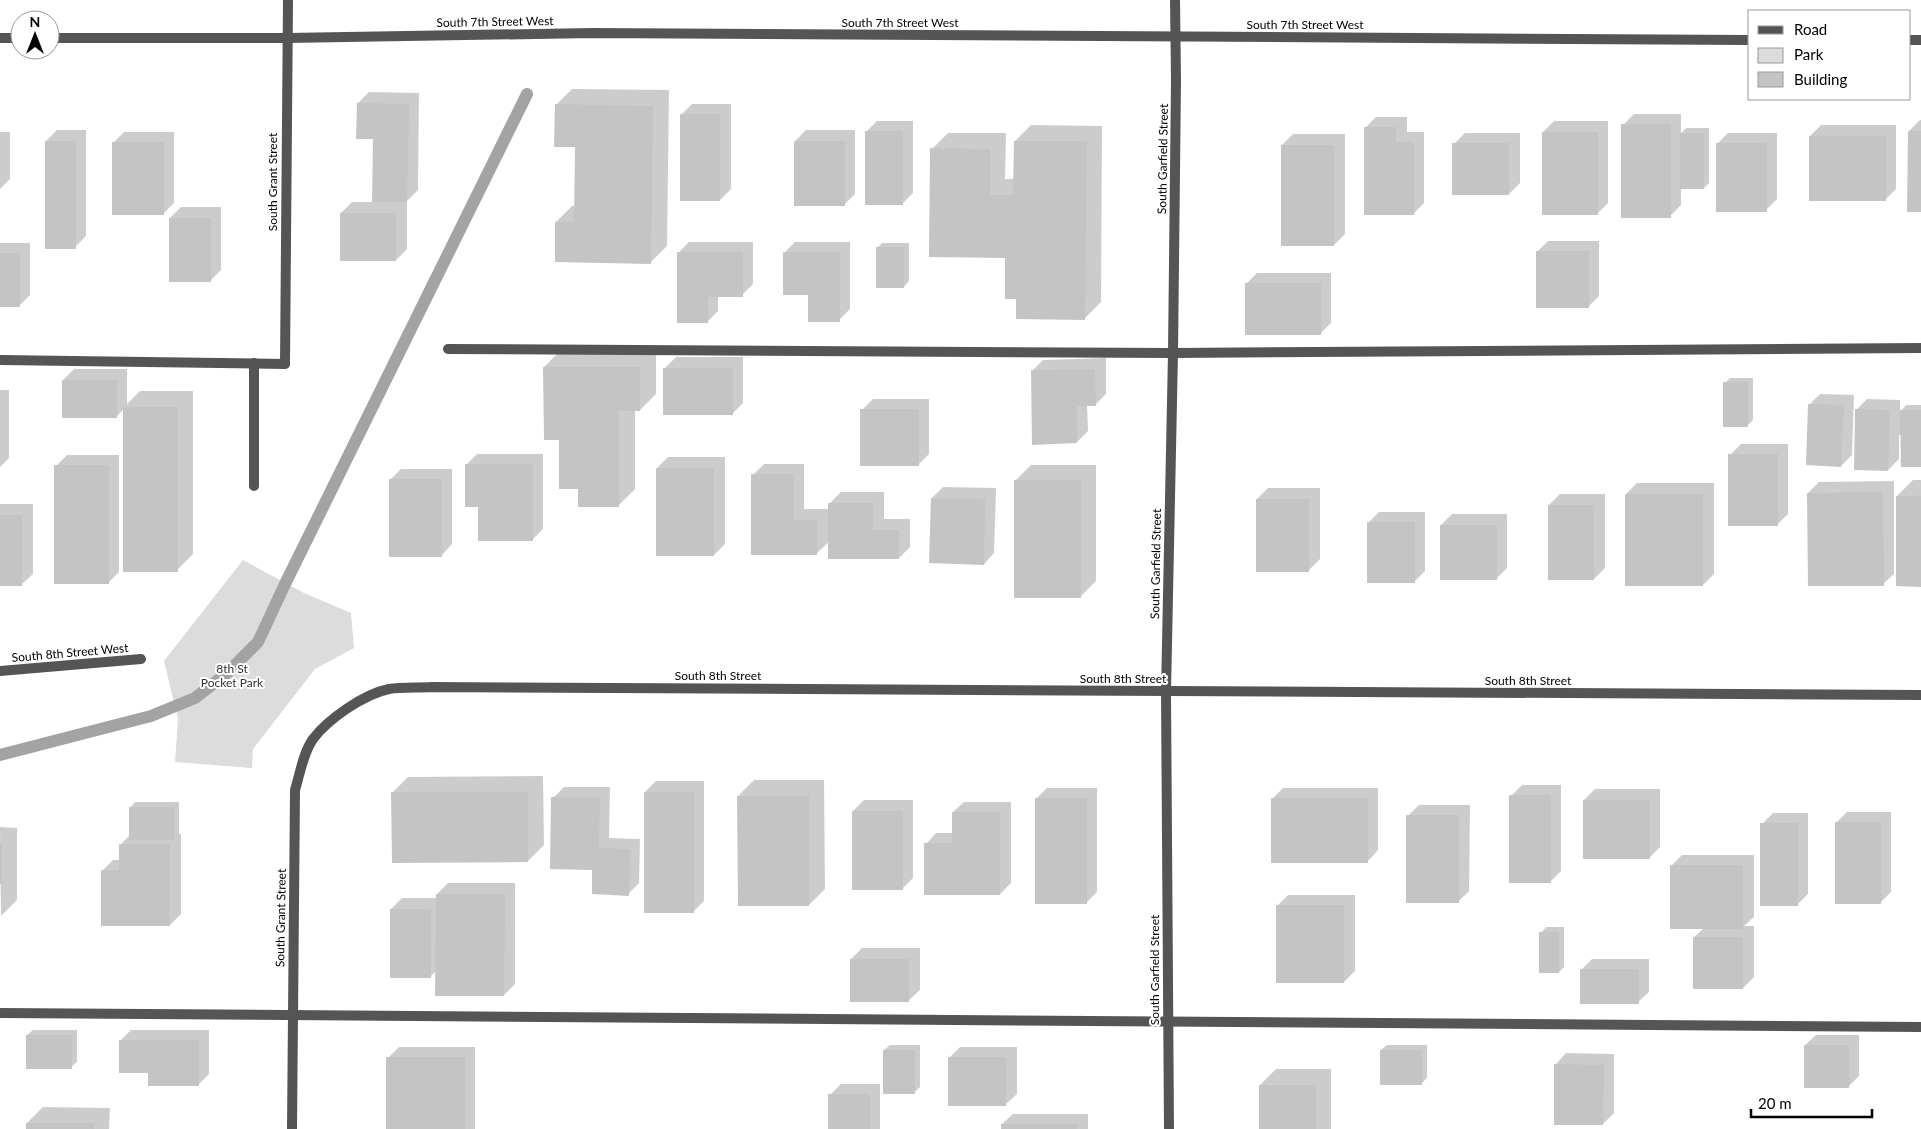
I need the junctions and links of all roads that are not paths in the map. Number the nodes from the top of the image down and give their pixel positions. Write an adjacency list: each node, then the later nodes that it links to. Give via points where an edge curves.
1 (288, 0): 5 (street, South Grant Street)
2 (1175, 0): 3 (street, South Garfield Street)
3 (1175, 37): 5 (street, South 7th Street West, via 592,33); 6 (street, South 7th Street West); 9 (street, South Garfield Street)
4 (60, 38): 5 (street, South 7th Street West)
5 (287, 38): 11 (street, South Grant Street, via 285,364)
6 (1748, 40)
7 (1921, 348): 9 (street)
8 (448, 349): 9 (street)
9 (1172, 353): 15 (street, South Garfield Street)
10 (0, 360): 11 (street)
11 (254, 363): 12 (street)
12 (254, 486)
13 (141, 659): 14 (street, South 8th Street West)
14 (0, 671)
15 (1166, 692): 16 (street, South 8th Street); 17 (street, South 8th Street, via 432,687 388,689 357,702); 20 (street, South Garfield Street)
16 (1921, 696)
17 (332, 718): 19 (street, South Grant Street, via 312,740 295,790)
18 (0, 1013): 19 (street)
19 (293, 1014): 20 (street); 22 (street, South Grant Street)
20 (1168, 1022): 21 (street); 23 (street, South Garfield Street)
21 (1921, 1027)
22 (292, 1129)
23 (1169, 1129)

